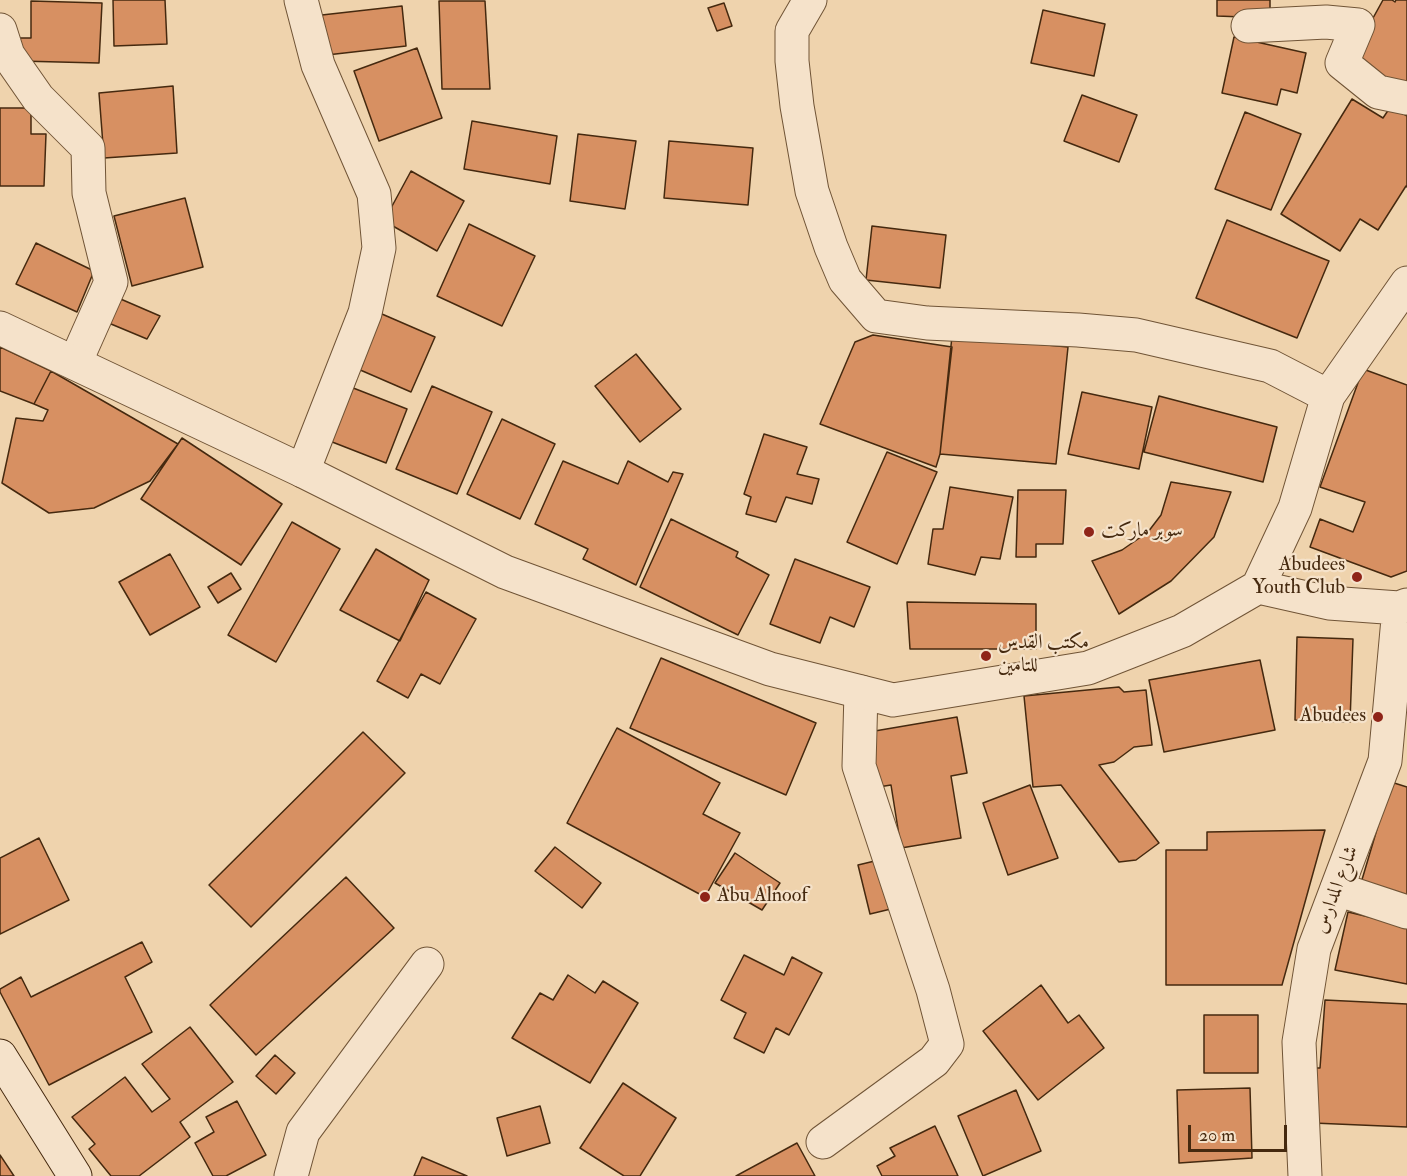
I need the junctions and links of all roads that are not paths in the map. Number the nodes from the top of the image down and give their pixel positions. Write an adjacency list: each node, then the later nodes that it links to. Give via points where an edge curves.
1 (301, 0): 10 (street, via 318,65 374,194 379,248 365,313)
2 (810, 0): 9 (street, via 792,31 792,61 812,191 844,280 876,316 927,323 1136,335 1270,366)
3 (1248, 26): 5 (street, via 1326,22 1358,25 1342,63 1378,92)
4 (0, 30): 8 (street, via 8,55 38,98 88,148 89,194 111,282)
5 (1407, 98)
6 (1407, 283): 9 (street)
7 (0, 328): 8 (street)
8 (75, 363): 10 (street)
9 (1328, 396): 11 (street, via 1295,508)
10 (303, 471): 13 (street, via 505,572 770,669)
11 (1258, 587): 12 (street, via 1329,603); 13 (street, via 1182,631 1088,668 893,700)
12 (1403, 606): 14 (street, شارع المدارس, via 1385,761)
13 (861, 692): 18 (street, via 859,766 947,1044 934,1061)
14 (1337, 889): 15 (street); 21 (street, شارع المدارس, via 1314,949 1299,1041)
15 (1407, 912)
16 (427, 964): 19 (street, via 303,1132)
17 (0, 1056): 20 (street)
18 (823, 1142)
19 (298, 1175)
20 (75, 1176)
21 (1305, 1176)

